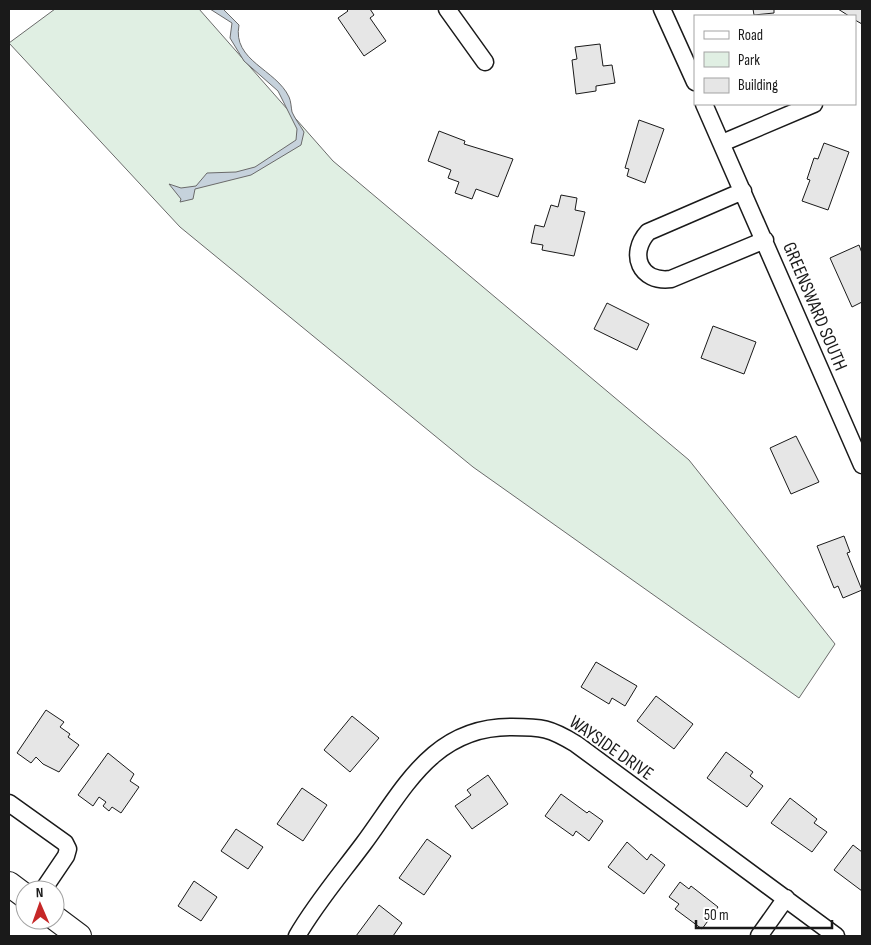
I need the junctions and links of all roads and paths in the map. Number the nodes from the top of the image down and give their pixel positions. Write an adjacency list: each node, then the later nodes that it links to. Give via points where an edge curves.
1 (447, 9): 3 (street)
2 (662, 9): 4 (street)
3 (485, 62)
4 (694, 80)
5 (704, 105): 7 (street)
6 (812, 105): 7 (street)
7 (722, 143): 8 (street, GREENSWARD SOUTH)
8 (743, 191): 9 (street, GREENSWARD SOUTH); 9 (street, via 648,232 641,240 638,261 651,277 671,279)
9 (766, 240): 10 (street, GREENSWARD SOUTH)
10 (862, 464)
11 (9, 803): 12 (street, via 64,842 68,849)
12 (48, 880)
13 (786, 898): 16 (street, WAYSIDE DRIVE, via 555,731 542,727 493,727 471,732 429,756 325,892); 17 (street); 18 (street, WAYSIDE DRIVE)
14 (65, 926): 15 (main road)
15 (79, 936)
16 (297, 936)
17 (759, 936)
18 (836, 936)

